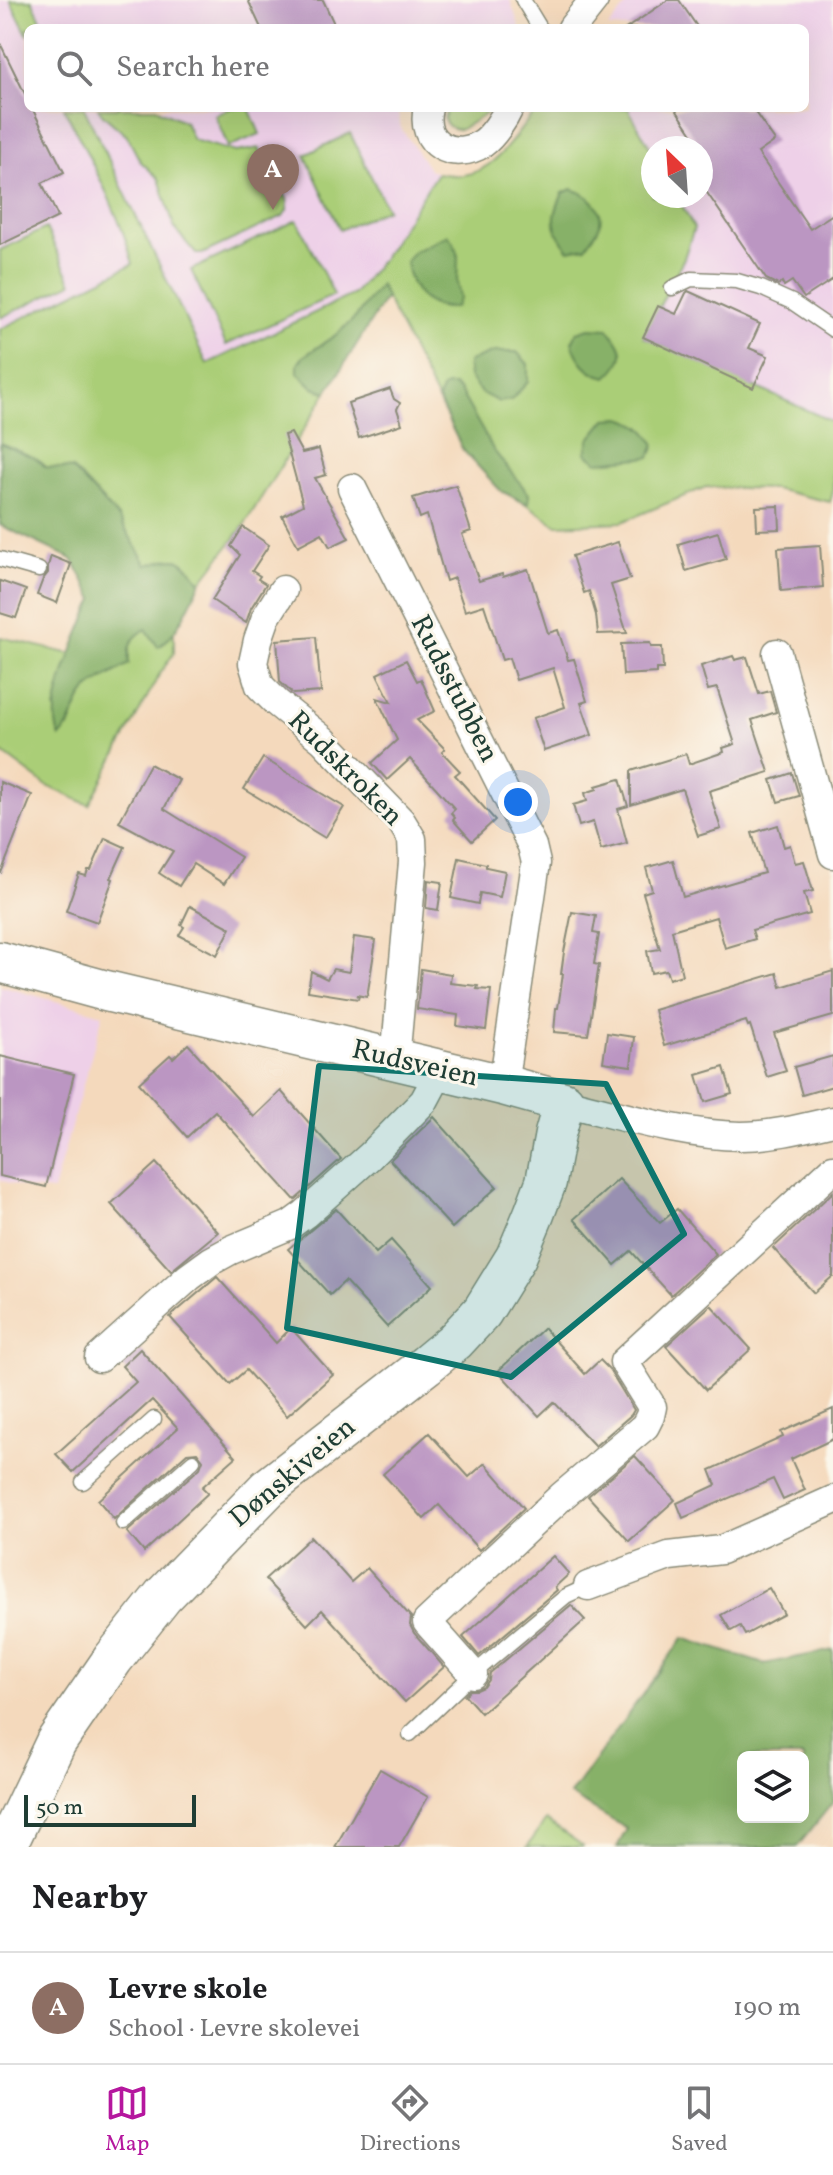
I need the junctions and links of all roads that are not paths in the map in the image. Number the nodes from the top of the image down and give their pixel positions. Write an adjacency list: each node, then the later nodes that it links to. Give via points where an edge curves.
1 (523, 0): 3 (lane)
2 (594, 0): 4 (street)
3 (538, 24)
4 (575, 24)
5 (428, 112): 6 (street, via 430,136 453,151 485,142)
6 (506, 112)
7 (672, 288): 8 (lane, via 691,279 737,281 792,302)
8 (833, 330)
9 (352, 488): 18 (street, Rudsstubben, via 532,846 536,863)
10 (0, 559): 11 (lane)
11 (39, 570)
12 (283, 590): 16 (street, Rudskroken, via 258,640 253,663 260,686 323,740 412,839)
13 (777, 653): 14 (street)
14 (833, 854)
15 (0, 962): 16 (street, Rudsveien)
16 (395, 1060): 17 (street, Rudsveien)
17 (440, 1071): 18 (street, Rudsveien); 22 (street, via 424,1101 305,1214 211,1261)
18 (503, 1085): 19 (street, Rudsveien)
19 (564, 1102): 20 (street, Rudsveien, via 676,1129 742,1136); 31 (street, Dønskiveien, via 534,1214 516,1257 482,1312 426,1365 268,1488 163,1596 56,1742)
20 (833, 1121)
21 (833, 1169): 29 (street, via 624,1362 652,1407 645,1426 427,1622)
22 (99, 1358)
23 (154, 1419): 25 (lane)
24 (193, 1461): 27 (lane)
25 (83, 1482)
26 (833, 1500): 28 (street, via 721,1550 669,1556)
27 (123, 1523)
28 (588, 1586): 29 (lane, via 566,1596)
29 (473, 1674): 30 (lane)
30 (410, 1734)
31 (6, 1847)

